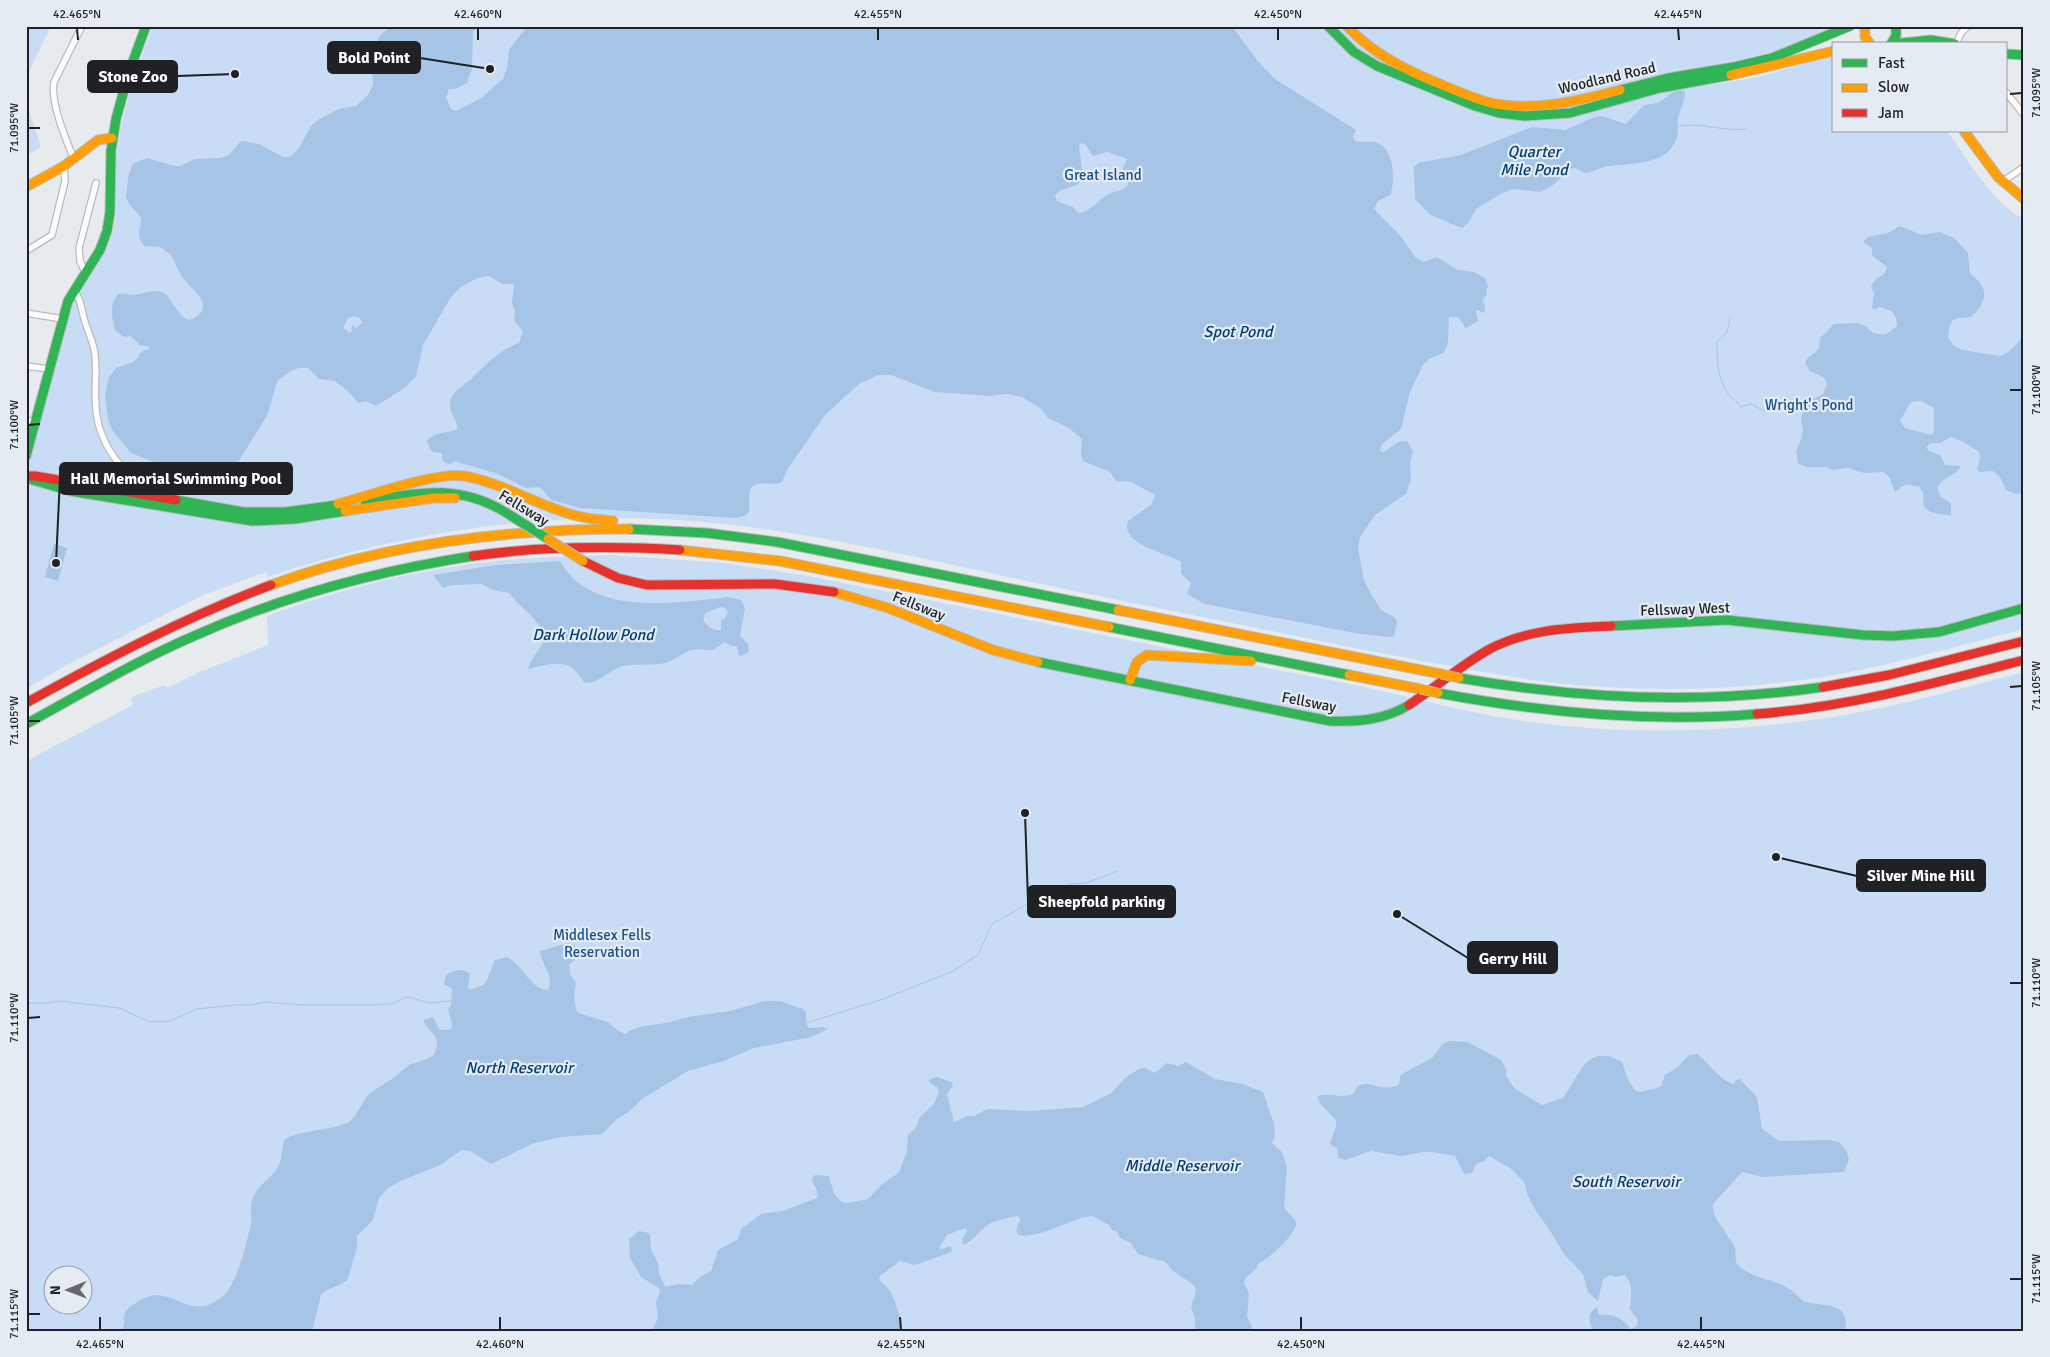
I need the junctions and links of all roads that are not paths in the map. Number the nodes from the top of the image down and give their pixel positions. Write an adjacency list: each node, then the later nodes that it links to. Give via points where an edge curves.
1 (82, 26): 25 (street, via 53,90)
2 (146, 26): 24 (main road)
3 (1328, 26): 19 (main road, Woodland Road)
4 (1347, 26): 15 (main road, Woodland Road)
5 (1850, 26): 20 (main road, Woodland Road, via 1772,58)
6 (1865, 26): 9 (main road)
7 (1968, 26): 14 (street)
8 (1897, 28): 10 (main road); 11 (main road)
9 (1869, 42)
10 (1892, 42)
11 (1902, 42)
12 (1917, 42): 13 (main road)
13 (1944, 42)
14 (1957, 42)
15 (1374, 52): 19 (main road); 20 (main road, Woodland Road, via 1401,68 1467,95 1518,106 1571,102)
16 (1832, 52): 20 (main road, Woodland Road, via 1762,69)
17 (2008, 54): 18 (main road)
18 (2024, 55)
19 (1368, 62): 20 (main road, Woodland Road, via 1475,106 1520,116 1570,113)
20 (1689, 78)
21 (2008, 95): 22 (street)
22 (2024, 115)
23 (1965, 132): 28 (main road)
24 (112, 138): 25 (main road, via 99,139); 33 (main road, via 108,227 101,247)
25 (74, 159): 26 (main road)
26 (64, 166): 30 (main road); 32 (street, via 65,181 52,235)
27 (2024, 167): 28 (street)
28 (2002, 182): 31 (main road)
29 (96, 183): 33 (street, via 79,248)
30 (26, 187)
31 (2024, 199)
32 (26, 251)
33 (85, 272): 34 (main road)
34 (73, 291): 36 (main road); 43 (street, via 79,297 94,347 96,412 104,442 132,476)
35 (26, 313): 36 (street)
36 (63, 319): 38 (main road)
37 (26, 366): 38 (street)
38 (49, 369): 39 (main road)
39 (31, 421): 40 (main road)
40 (26, 456)
41 (26, 477): 42 (main road, Fellsway, via 70,491 252,521 295,519 439,498); 43 (main road, Fellsway, via 36,476)
42 (476, 498): 44 (main road, Fellsway, via 460,493 433,492); 50 (main road, Fellsway, bridge, via 496,506 616,578 645,585 799,584 884,606 994,651)
43 (165, 499): 44 (main road, Fellsway, via 260,513)
44 (338, 504): 45 (main road, via 434,478 462,476 489,482 562,512)
45 (639, 528): 47 (main road, bridge, via 724,534 794,545 1460,678 1534,691 1603,698 1672,700 1802,690 1862,680); 51 (main road, via 567,528 496,534 409,547 324,568 257,589 192,616 129,646)
46 (2024, 608): 52 (main road, Fellsway West, via 1940,632 1894,636 1720,620 1554,630 1511,640 1487,651 1404,709)
47 (2024, 641)
48 (2024, 660): 49 (main road, bridge, via 1866,699 1797,710 1664,719 1515,707)
49 (1283, 662): 50 (main road, via 1147,655 1137,662); 53 (main road, via 763,558 658,548 562,547 484,554 415,565 280,601 167,649)
50 (1130, 680): 52 (main road, Fellsway, via 1333,721)
51 (26, 703)
52 (1367, 721)
53 (26, 724)

